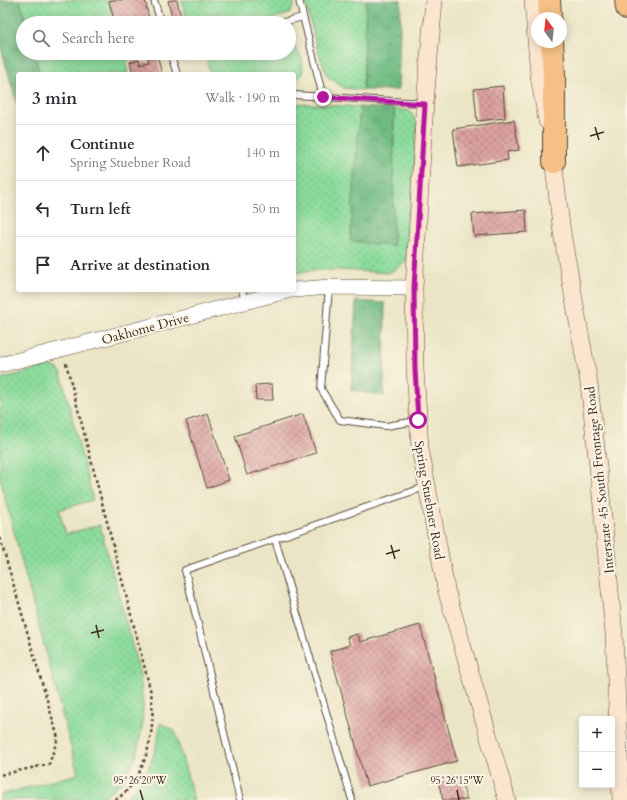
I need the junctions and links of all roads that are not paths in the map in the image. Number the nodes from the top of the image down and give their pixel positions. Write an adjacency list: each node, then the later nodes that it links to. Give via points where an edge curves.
1 (154, 0): 9 (lane)
2 (299, 0): 10 (lane)
3 (434, 0): 17 (main road, Spring Stuebner Road)
4 (533, 0): 18 (main road, Interstate 45 South Frontage Road, via 540,76)
5 (549, 0): 8 (highway)
6 (626, 0): 7 (highway)
7 (627, 8)
8 (550, 12)
9 (159, 16)
10 (303, 17): 11 (lane); 16 (lane)
11 (296, 19)
12 (552, 48): 18 (highway)
13 (172, 60): 14 (lane)
14 (176, 72)
15 (296, 95): 16 (lane)
16 (323, 97): 17 (lane)
17 (425, 104): 20 (main road, Spring Stuebner Road)
18 (554, 162): 31 (main road, Interstate 45 South Frontage Road, via 562,233 589,383 601,493 614,634)
19 (329, 287): 20 (street); 21 (street); 25 (lane, via 321,390 340,420 386,426)
20 (414, 288): 25 (main road, Spring Stuebner Road)
21 (296, 290)
22 (275, 292): 23 (street, Oakhome Drive)
23 (243, 296): 24 (street, Oakhome Drive, via 62,350)
24 (0, 365)
25 (418, 420): 26 (main road, Spring Stuebner Road)
26 (427, 487): 27 (lane); 30 (main road, Spring Stuebner Road, via 446,589)
27 (275, 539): 28 (lane, via 185,570); 29 (lane)
28 (240, 800)
29 (352, 800)
30 (507, 800)
31 (621, 800)

